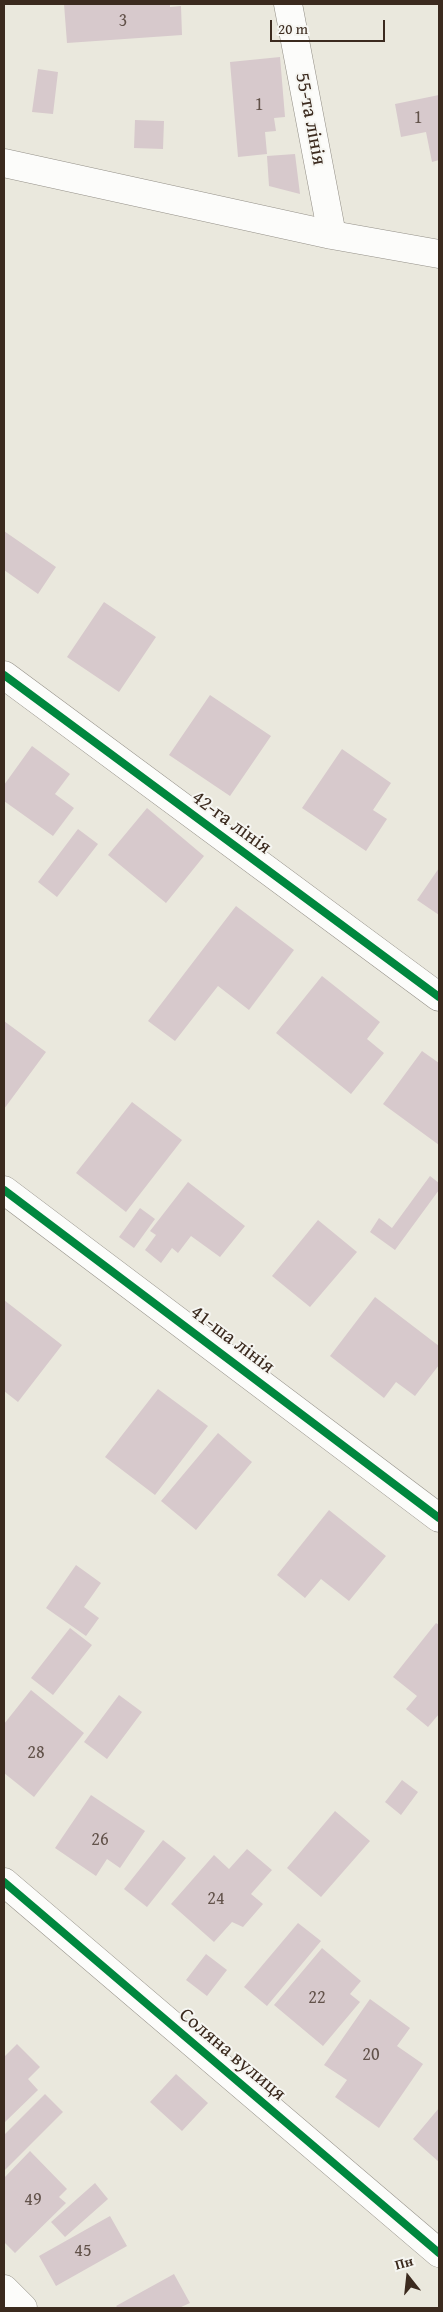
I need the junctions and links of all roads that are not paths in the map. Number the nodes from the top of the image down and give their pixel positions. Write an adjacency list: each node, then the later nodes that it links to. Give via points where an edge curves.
1 (288, 4): 3 (street, 55-та лінія)
2 (4, 163): 3 (street)
3 (332, 235): 4 (street)
4 (439, 254)
5 (4, 675): 6 (street, 42-га лінія)
6 (439, 997)
7 (4, 1190): 8 (street, 41-ша лінія)
8 (439, 1518)
9 (4, 1882): 10 (street, Соляна вулиця)
10 (439, 2253)
11 (4, 2289): 12 (street)
12 (23, 2308)

